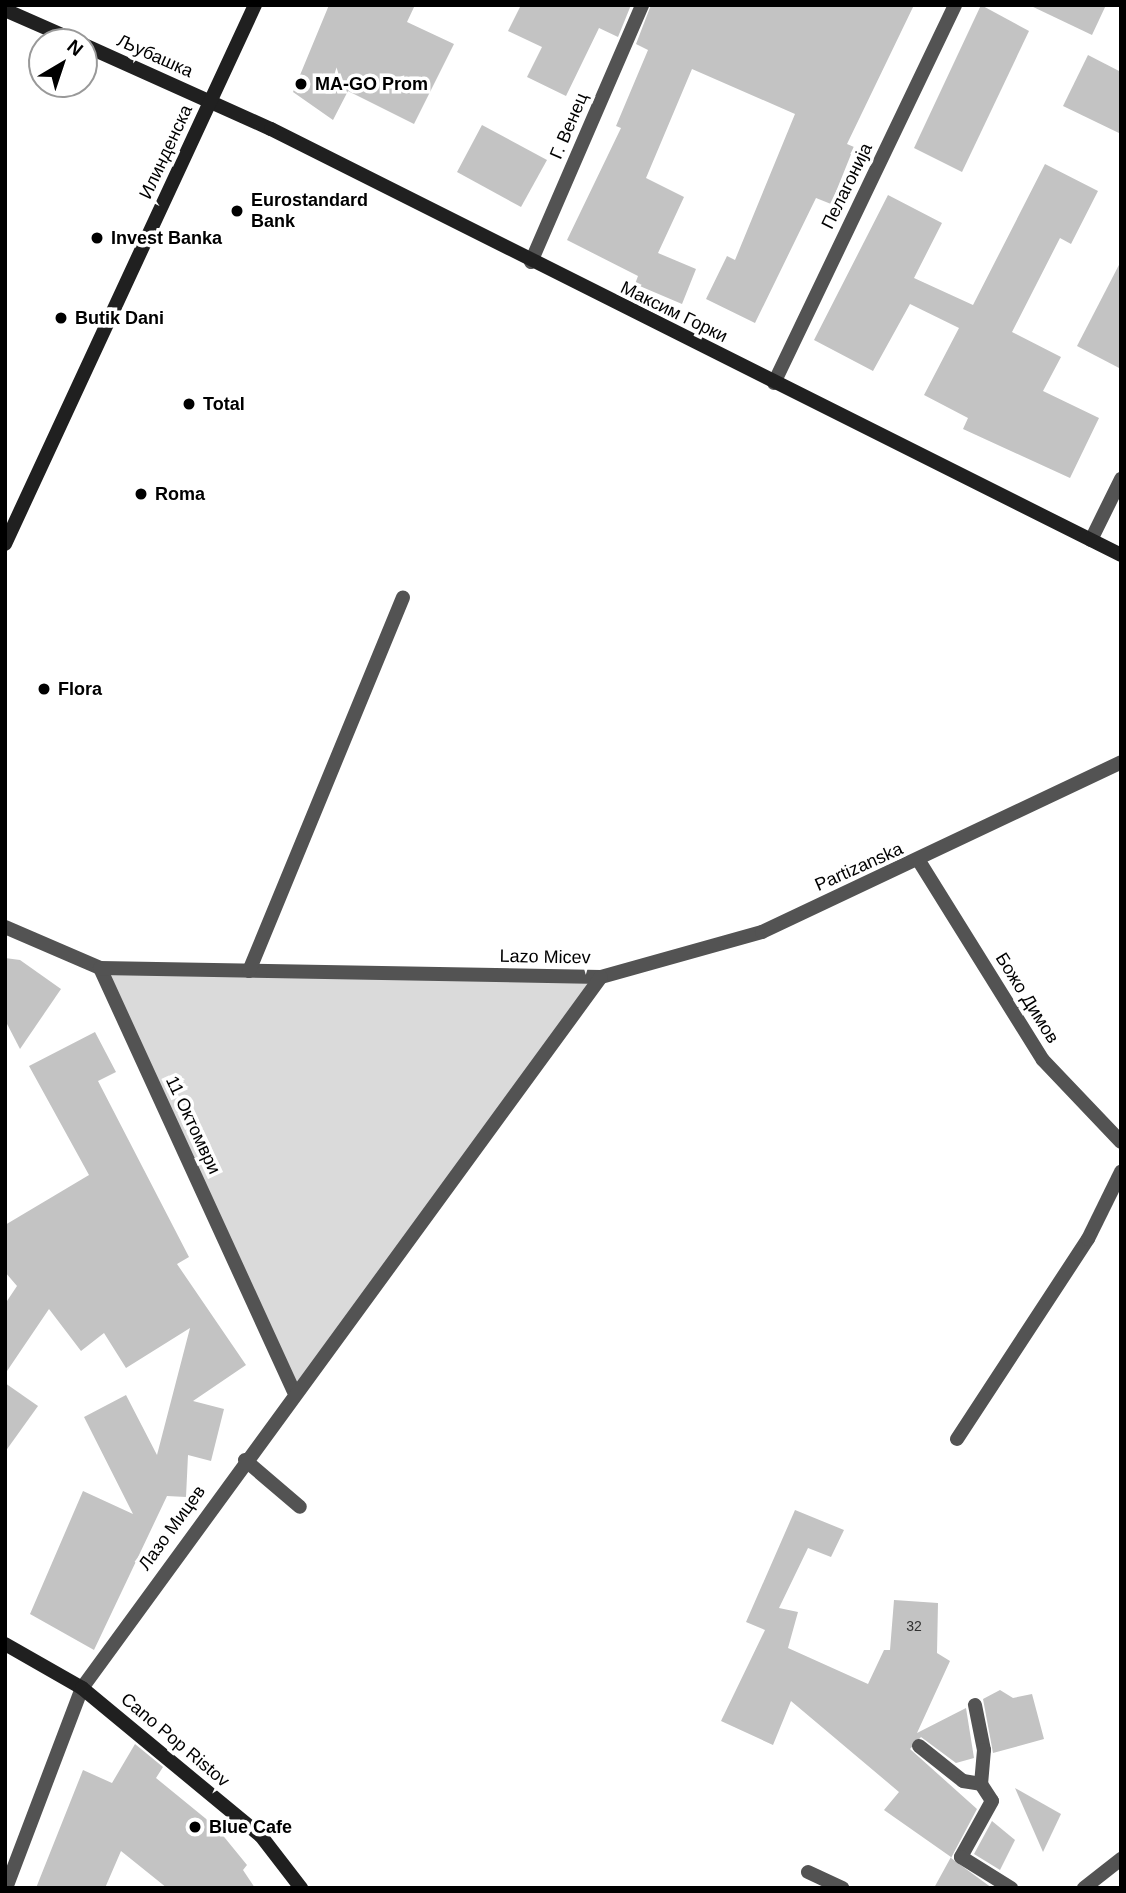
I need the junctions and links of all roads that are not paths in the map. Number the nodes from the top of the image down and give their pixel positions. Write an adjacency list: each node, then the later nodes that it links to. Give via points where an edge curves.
1 (255, 5): 7 (street, Илинденска)
2 (642, 5): 8 (street, Г. Венец)
3 (955, 5): 9 (street, Пелагонија)
4 (5, 10): 5 (street)
5 (46, 28)
6 (98, 51): 7 (street, Љубашка)
7 (210, 102): 8 (street, Максим Горки); 12 (street, Илинденска)
8 (531, 262): 9 (street, Максим Горки)
9 (774, 383): 11 (street, Максим Горки)
10 (1121, 479): 11 (street)
11 (1091, 540): 13 (street, Максим Горки)
12 (5, 544)
13 (1121, 555)
14 (403, 597): 19 (street)
15 (1121, 762): 16 (street, Partizanska)
16 (919, 861): 20 (street, Partizanska, via 762,932); 21 (street, Божо Димов, via 1043,1060)
17 (5, 927): 18 (street)
18 (100, 968): 19 (street, Lazo Micev); 23 (street, 11 Октомври)
19 (249, 971): 20 (street, Lazo Micev)
20 (601, 977): 23 (street, Lazo Micev)
21 (1121, 1142)
22 (1121, 1172): 24 (street, via 1088,1239)
23 (294, 1391): 25 (street, Лазо Мицев)
24 (957, 1439)
25 (245, 1460): 26 (street); 28 (street, Лазо Мицев)
26 (300, 1507)
27 (5, 1644): 28 (street, Cano Pop Ristov)
28 (82, 1688): 34 (street, Лазо Мицев); 35 (street, Cano Pop Ristov, via 261,1836)
29 (975, 1705): 31 (street, via 985,1750)
30 (919, 1746): 31 (street, via 963,1781)
31 (981, 1784): 37 (street, via 992,1801 961,1857)
32 (1121, 1858): 38 (street)
33 (808, 1872): 36 (street)
34 (6, 1888)
35 (301, 1888)
36 (842, 1888)
37 (1011, 1888)
38 (1084, 1888)

